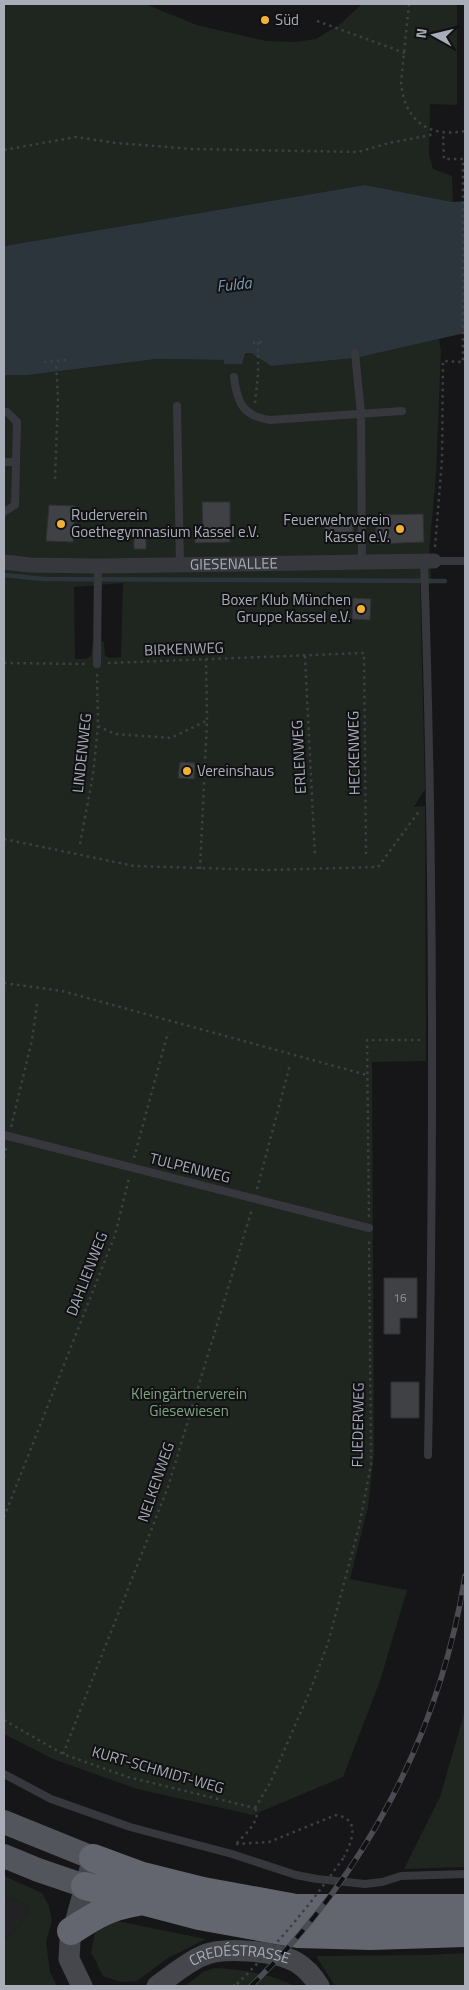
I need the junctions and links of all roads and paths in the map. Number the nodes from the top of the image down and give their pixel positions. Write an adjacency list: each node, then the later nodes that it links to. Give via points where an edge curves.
1 (409, 4): 3 (path)
2 (317, 21): 3 (path)
3 (405, 53): 5 (path, via 401,82 404,99 412,114)
4 (465, 130): 6 (path)
5 (434, 132): 6 (path); 7 (path, via 358,152 192,149 76,137)
6 (443, 133): 27 (path, via 444,158 463,159 463,362 443,361 442,460)
7 (4, 150)
8 (253, 343): 18 (path, via 260,342)
9 (355, 353): 17 (lane)
10 (67, 360): 12 (path)
11 (44, 362): 12 (path)
12 (56, 362): 21 (path, via 58,397)
13 (234, 377): 18 (lane, via 239,400)
14 (177, 406): 26 (lane)
15 (402, 411): 17 (lane)
16 (4, 412): 20 (lane, via 17,422)
17 (361, 414): 18 (lane, via 270,420); 25 (lane)
18 (253, 416)
19 (4, 462): 20 (lane)
20 (16, 462): 22 (lane, via 15,504)
21 (54, 479)
22 (4, 512)
23 (465, 561): 27 (lane, GIESENALLEE)
24 (4, 562): 28 (street, GIESENALLEE)
25 (362, 562): 26 (street, GIESENALLEE); 27 (street, GIESENALLEE)
26 (180, 565): 28 (street, GIESENALLEE)
27 (428, 565): 36 (lane, via 425,585)
28 (98, 574): 33 (lane)
29 (364, 652): 30 (path, BIRKENWEG); 39 (path, HECKENWEG)
30 (305, 656): 31 (path, BIRKENWEG); 40 (path, ERLENWEG)
31 (206, 659): 33 (path, BIRKENWEG); 34 (path)
32 (4, 663): 33 (path, BIRKENWEG)
33 (97, 664): 35 (path, LINDENWEG)
34 (207, 721): 35 (path, via 171,738 116,734); 41 (path)
35 (98, 726): 38 (path, LINDENWEG, via 93,776)
36 (431, 809): 41 (path, via 419,810 378,867); 45 (lane)
37 (4, 839): 41 (path, via 134,866)
38 (80, 844)
39 (366, 854)
40 (315, 857)
41 (200, 869)
42 (4, 983): 47 (path, via 62,990)
43 (37, 1004): 48 (path, via 32,1040)
44 (168, 1032): 50 (path, DAHLIENWEG)
45 (431, 1040): 47 (path, FLIEDERWEG, via 367,1040); 53 (lane, via 432,1272)
46 (290, 1065): 51 (path, NELKENWEG)
47 (367, 1076): 52 (path, FLIEDERWEG)
48 (6, 1135): 49 (path); 50 (lane, TULPENWEG)
49 (4, 1157)
50 (131, 1168): 51 (lane, TULPENWEG); 54 (path, DAHLIENWEG, via 115,1235)
51 (255, 1199): 52 (lane, TULPENWEG); 56 (path, NELKENWEG, via 168,1487)
52 (369, 1228): 58 (path, FLIEDERWEG, via 371,1464 359,1527 328,1643 291,1739)
53 (428, 1455)
54 (4, 1517)
55 (4, 1720): 56 (path, KURT-SCHMIDT-WEG)
56 (63, 1754): 58 (path, KURT-SCHMIDT-WEG, via 136,1779)
57 (4, 1774): 61 (lane, via 51,1799 130,1827)
58 (255, 1808): 60 (path, FLIEDERWEG, via 257,1818)
59 (4, 1822): 63 (main road)
60 (236, 1844): 61 (path); 70 (path, bridge, via 269,1842 336,1815 349,1821 352,1828 352,1838 344,1857 293,1926)
61 (232, 1854): 64 (lane, via 296,1875 364,1884 400,1876)
62 (4, 1856): 65 (main road)
63 (93, 1858): 65 (main road); 67 (highway, via 139,1875 203,1891 296,1908)
64 (465, 1874)
65 (84, 1886): 66 (highway); 68 (main road)
66 (139, 1902): 68 (highway, via 115,1906); 69 (highway, via 298,1934)
67 (465, 1908)
68 (71, 1931): 71 (main road, via 68,1958)
69 (465, 1933)
70 (235, 1985)
71 (82, 1986)
72 (158, 1986): 73 (main road, CREDÉSTRASSE, via 203,1955 244,1951 295,1962 307,1970)
73 (319, 1986)

